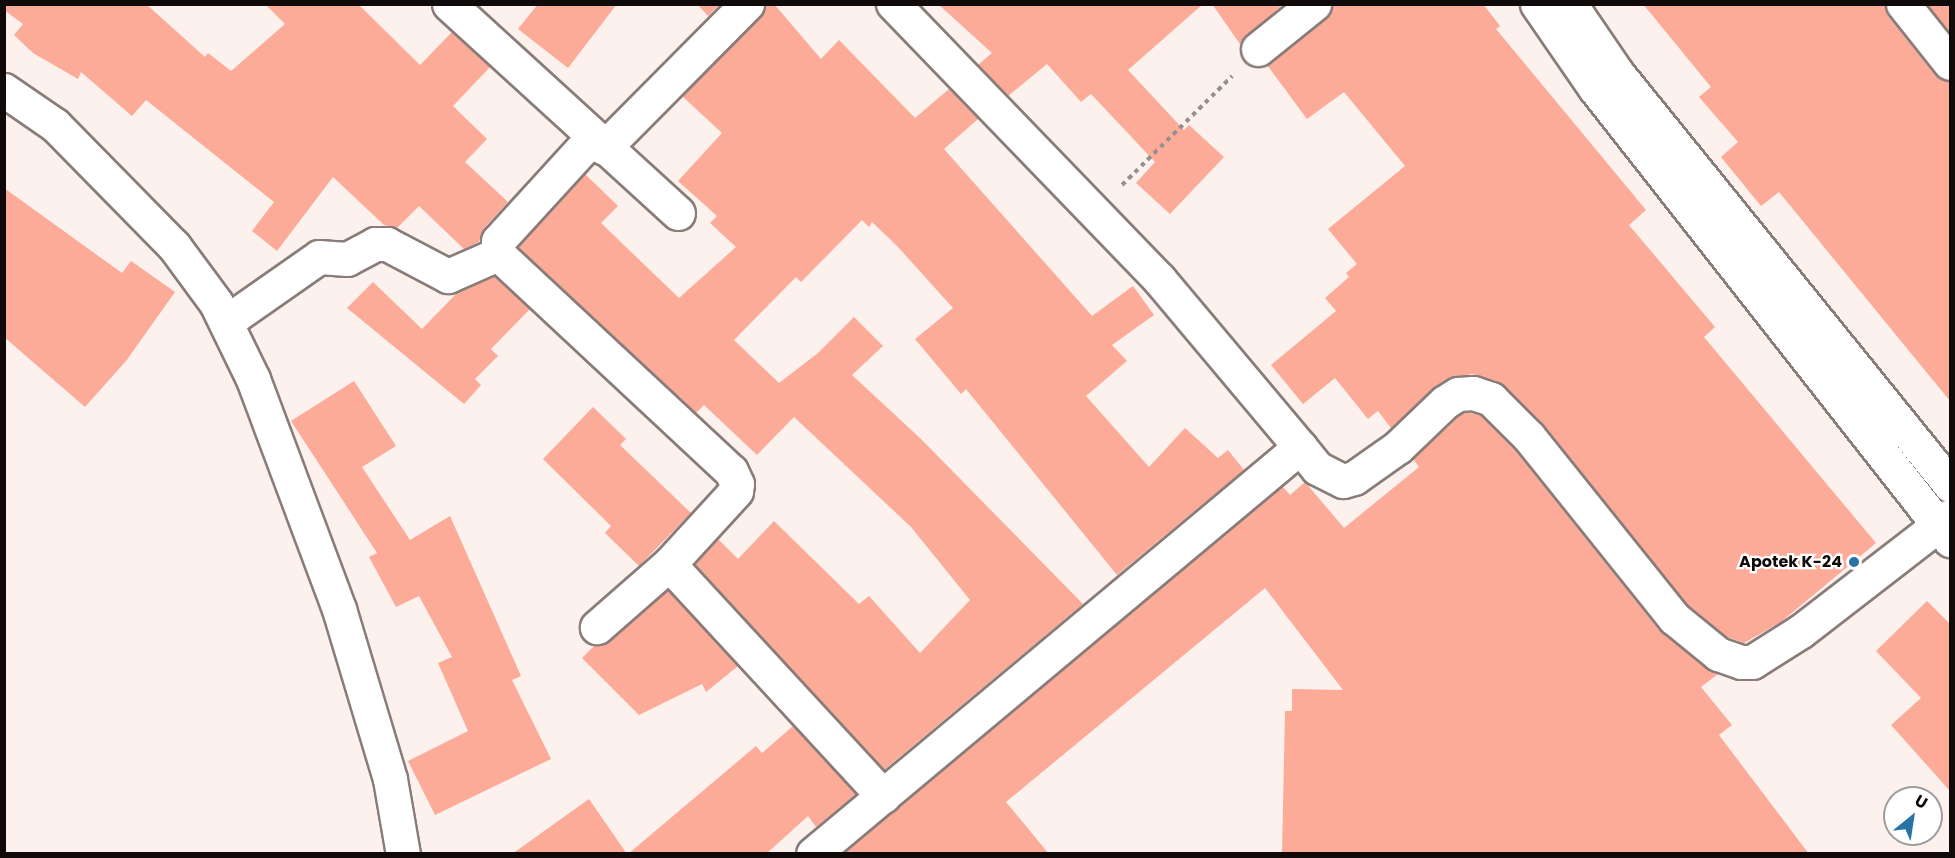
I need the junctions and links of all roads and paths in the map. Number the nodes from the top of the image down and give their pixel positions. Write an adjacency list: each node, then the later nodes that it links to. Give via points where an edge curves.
1 (449, 4): 11 (street)
2 (747, 4): 11 (street)
3 (893, 4): 14 (street)
4 (1314, 4): 8 (street)
5 (1537, 4): 12 (street)
6 (1570, 4): 12 (street)
7 (1903, 4): 9 (street)
8 (1257, 49): 14 (path, via 1122,185)
9 (1950, 63)
10 (4, 90): 16 (street, via 55,125 174,246)
11 (598, 143): 13 (street); 15 (street, via 498,241)
12 (1676, 168): 18 (street); 19 (street)
13 (678, 213)
14 (1106, 224): 17 (street, via 1159,279)
15 (498, 254): 16 (street, via 448,276 387,244 375,244 347,259 319,257); 20 (street, via 736,477 736,491)
16 (226, 322): 23 (street, via 308,520 339,609 390,779)
17 (1300, 447): 19 (street, via 1317,468 1343,481 1354,478 1398,447 1451,398 1473,393 1491,399 1530,437 1674,618 1718,654 1740,662 1752,662 1801,631); 22 (street, via 1123,598 948,737)
18 (1950, 485)
19 (1947, 527)
20 (669, 564): 21 (street); 22 (street)
21 (597, 627)
22 (883, 796): 24 (street)
23 (403, 854)
24 (813, 854)

